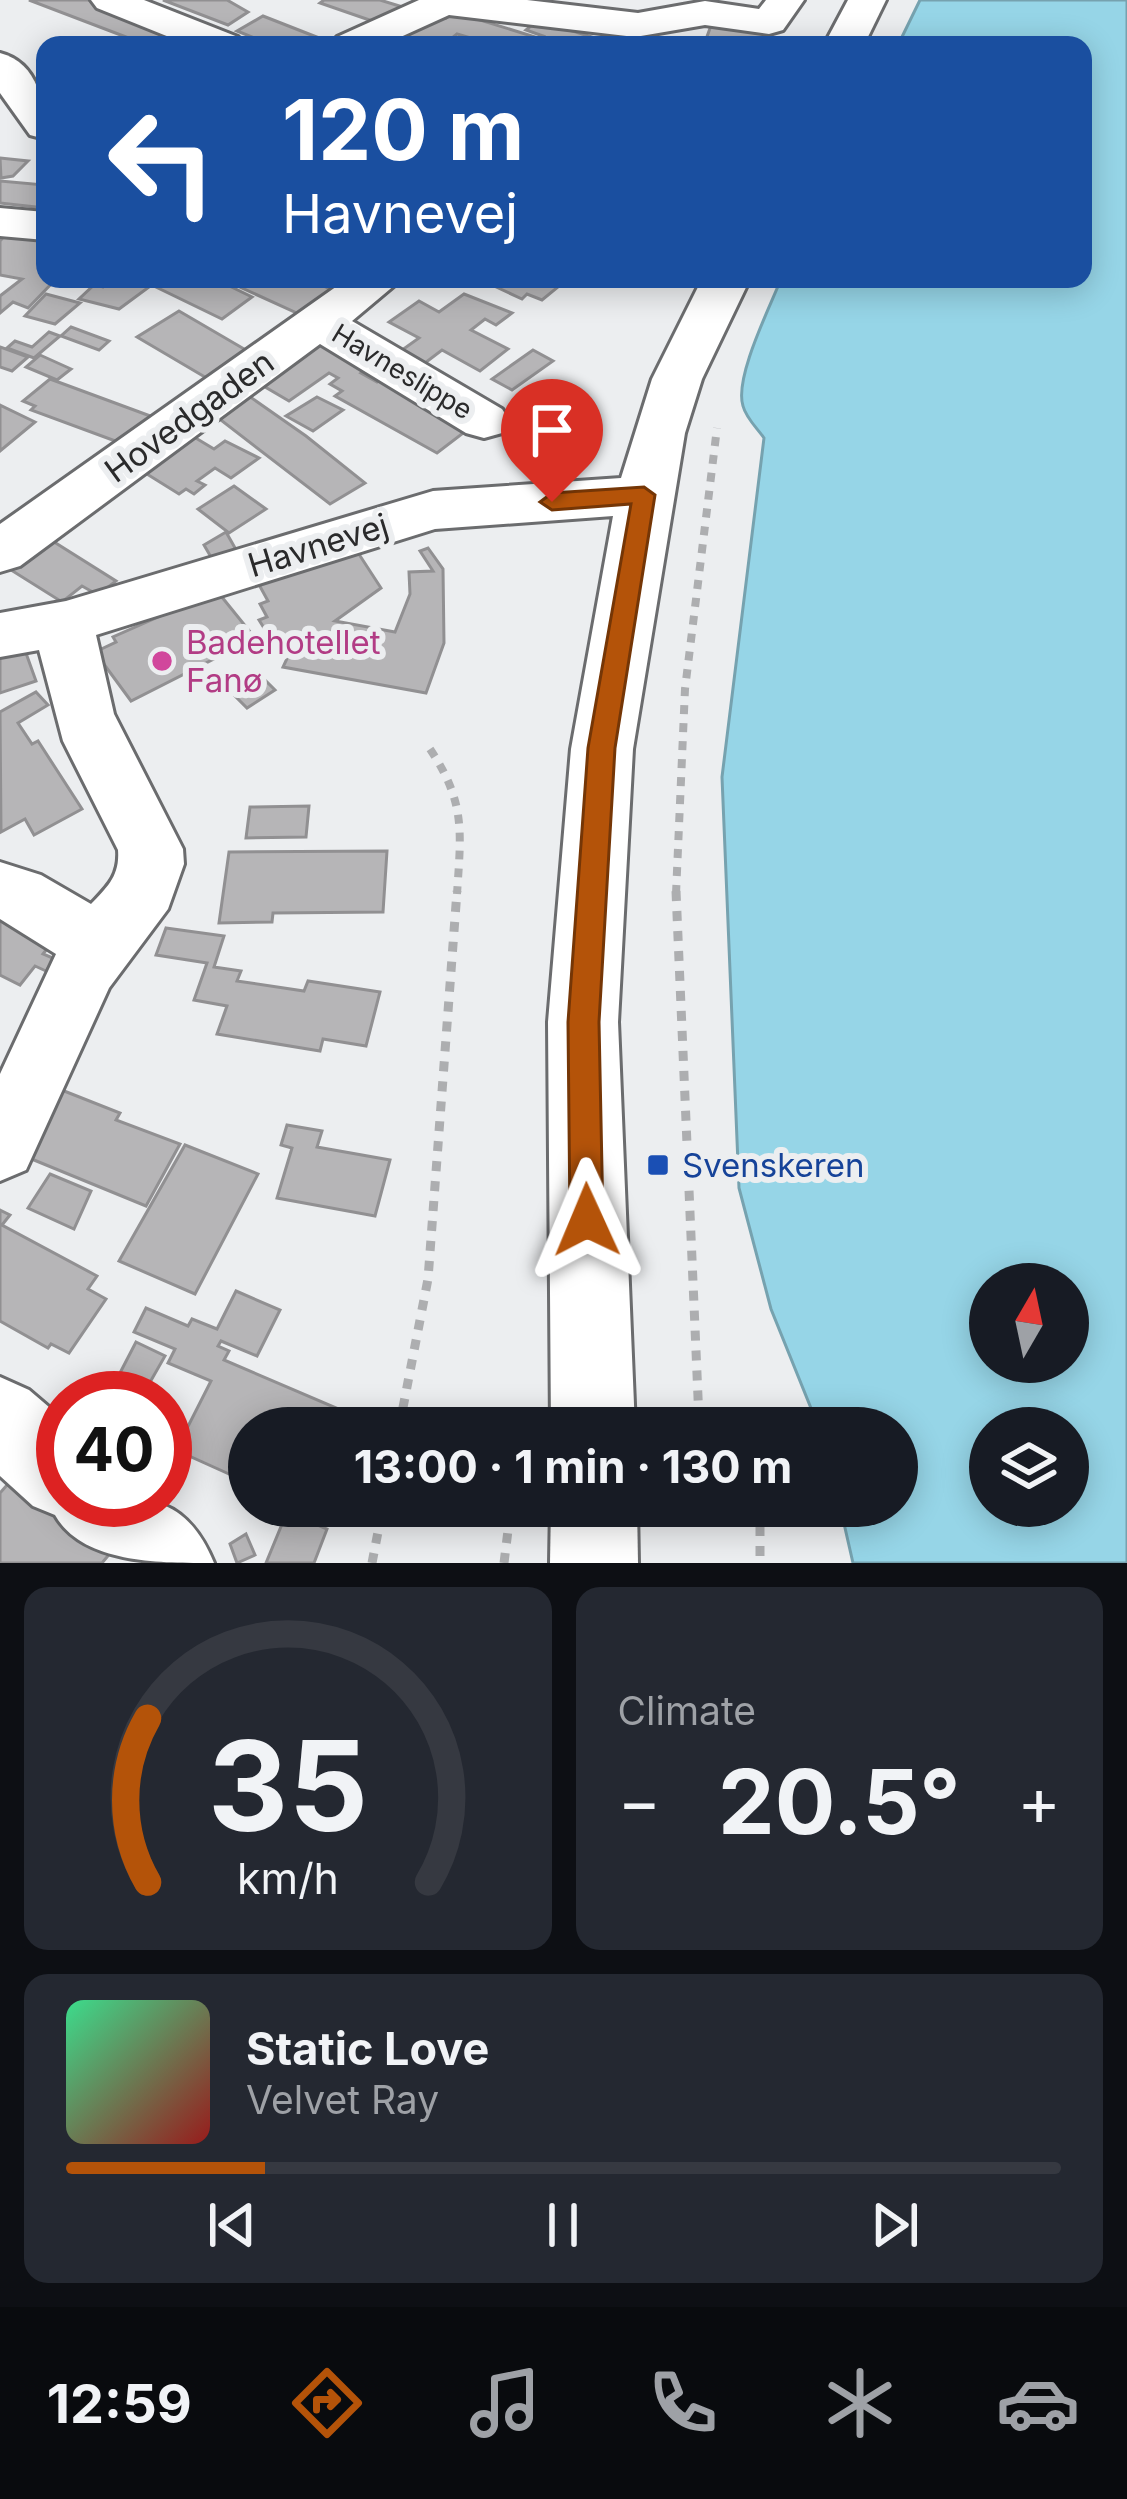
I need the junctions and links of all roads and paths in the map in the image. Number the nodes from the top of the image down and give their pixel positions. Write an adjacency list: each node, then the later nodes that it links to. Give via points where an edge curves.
1 (110, 0): 6 (street)
2 (785, 0): 5 (street, via 770,22 705,13)
3 (867, 0): 8 (street)
4 (428, 4): 5 (street); 7 (street)
5 (633, 23)
6 (201, 36)
7 (368, 36)
8 (849, 36)
9 (0, 55): 10 (street)
10 (36, 59)
11 (0, 65): 12 (street)
12 (36, 114)
13 (0, 222): 14 (street)
14 (36, 225)
15 (722, 288): 19 (street, via 676,379)
16 (347, 293): 17 (street, Havneslippe); 20 (street, Hovedgaden)
17 (484, 421)
18 (718, 422): 29 (path, via 691,607 676,842)
19 (644, 495): 21 (street, Havnevej, via 433,510); 28 (street, via 602,748 584,1022)
20 (0, 552)
21 (66, 623): 22 (street, Havnevej); 25 (street, via 86,734 154,868)
22 (0, 635)
23 (430, 749): 27 (path, via 453,783 462,821 428,1279)
24 (0, 890): 25 (street)
25 (98, 944): 26 (street)
26 (0, 1145)
27 (403, 1407)
28 (593, 1407)
29 (698, 1407)
30 (0, 1419): 31 (street)
31 (36, 1452)
32 (125, 1527): 37 (street)
33 (379, 1527): 38 (path)
34 (508, 1527): 39 (path)
35 (594, 1527): 40 (street)
36 (760, 1527): 41 (path)
37 (170, 1563)
38 (372, 1563)
39 (504, 1563)
40 (594, 1563)
41 (760, 1563)

